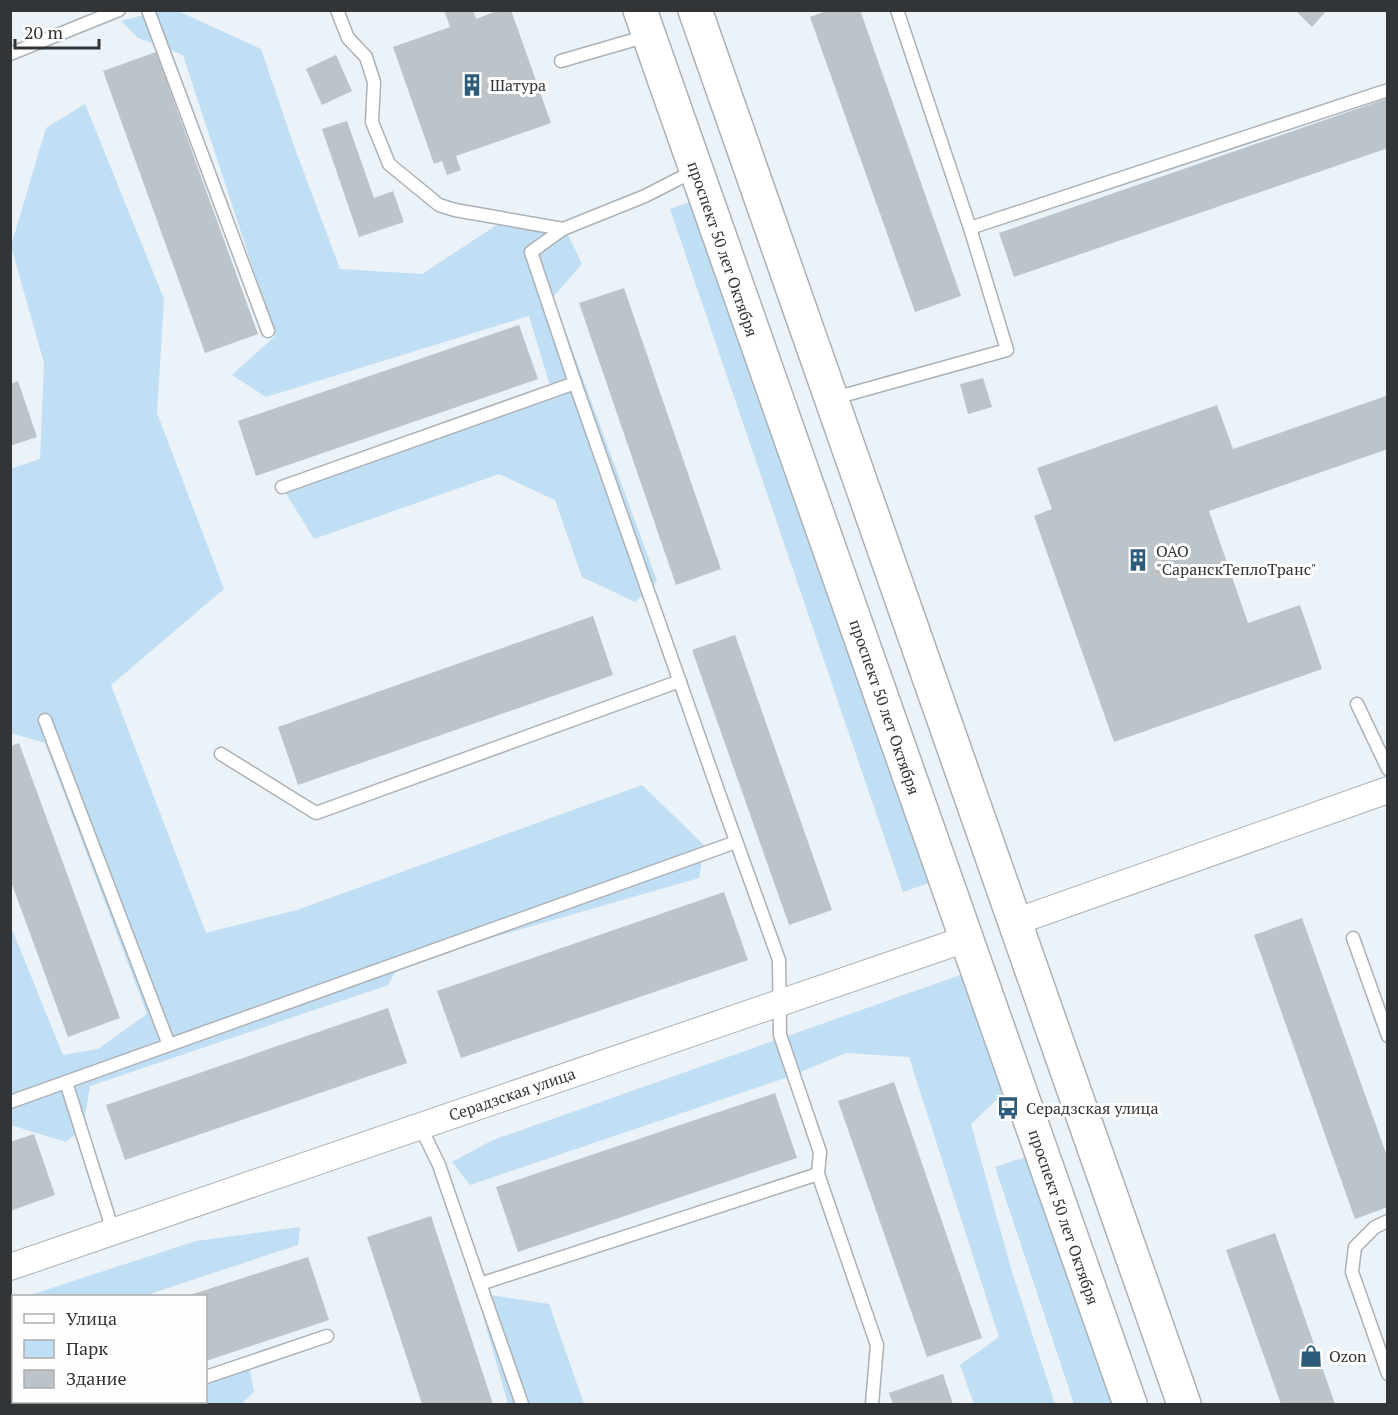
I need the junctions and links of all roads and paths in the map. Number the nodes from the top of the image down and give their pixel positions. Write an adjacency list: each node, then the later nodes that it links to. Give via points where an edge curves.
1 (119, 10): 7 (lane)
2 (148, 10): 13 (lane)
3 (337, 10): 12 (lane, via 348,38 366,57 374,82 372,123 389,164 439,205)
4 (695, 10): 15 (main road)
5 (897, 10): 11 (lane)
6 (644, 23): 8 (lane); 10 (main road, проспект 50 лет Октября)
7 (10, 54)
8 (561, 61)
9 (1388, 90): 11 (lane)
10 (696, 170): 12 (lane, via 645,196); 26 (main road, проспект 50 лет Октября)
11 (970, 228): 15 (lane, via 1006,350)
12 (563, 229): 14 (lane, via 531,252)
13 (268, 331)
14 (575, 383): 16 (lane); 17 (lane)
15 (831, 399): 24 (main road)
16 (282, 487)
17 (680, 681): 20 (lane, via 316,813); 23 (lane)
18 (1357, 704): 21 (lane)
19 (45, 720): 29 (lane)
20 (221, 754)
21 (1388, 769)
22 (1388, 790): 24 (street, Серадзская улица)
23 (736, 842): 27 (lane, via 779,960); 29 (lane)
24 (1015, 922): 26 (main road, Серадзская улица); 44 (main road)
25 (1353, 938): 28 (lane)
26 (966, 939): 27 (street, Серадзская улица); 43 (main road, проспект 50 лет Октября)
27 (780, 1002): 32 (street, Серадзская улица); 33 (lane, via 780,1035 820,1152)
28 (1388, 1036)
29 (169, 1045): 30 (lane)
30 (66, 1082): 31 (lane); 35 (lane)
31 (10, 1102)
32 (420, 1126): 35 (street, Серадзская улица); 37 (lane, via 439,1165)
33 (818, 1174): 37 (lane); 42 (lane, via 877,1345)
34 (1388, 1221): 39 (lane, via 1375,1227 1355,1247 1352,1272)
35 (113, 1231): 36 (street, Серадзская улица)
36 (10, 1267)
37 (480, 1284): 41 (lane)
38 (327, 1336): 40 (lane)
39 (1388, 1374)
40 (207, 1377)
41 (522, 1404)
42 (872, 1404)
43 (1130, 1404)
44 (1184, 1404)

